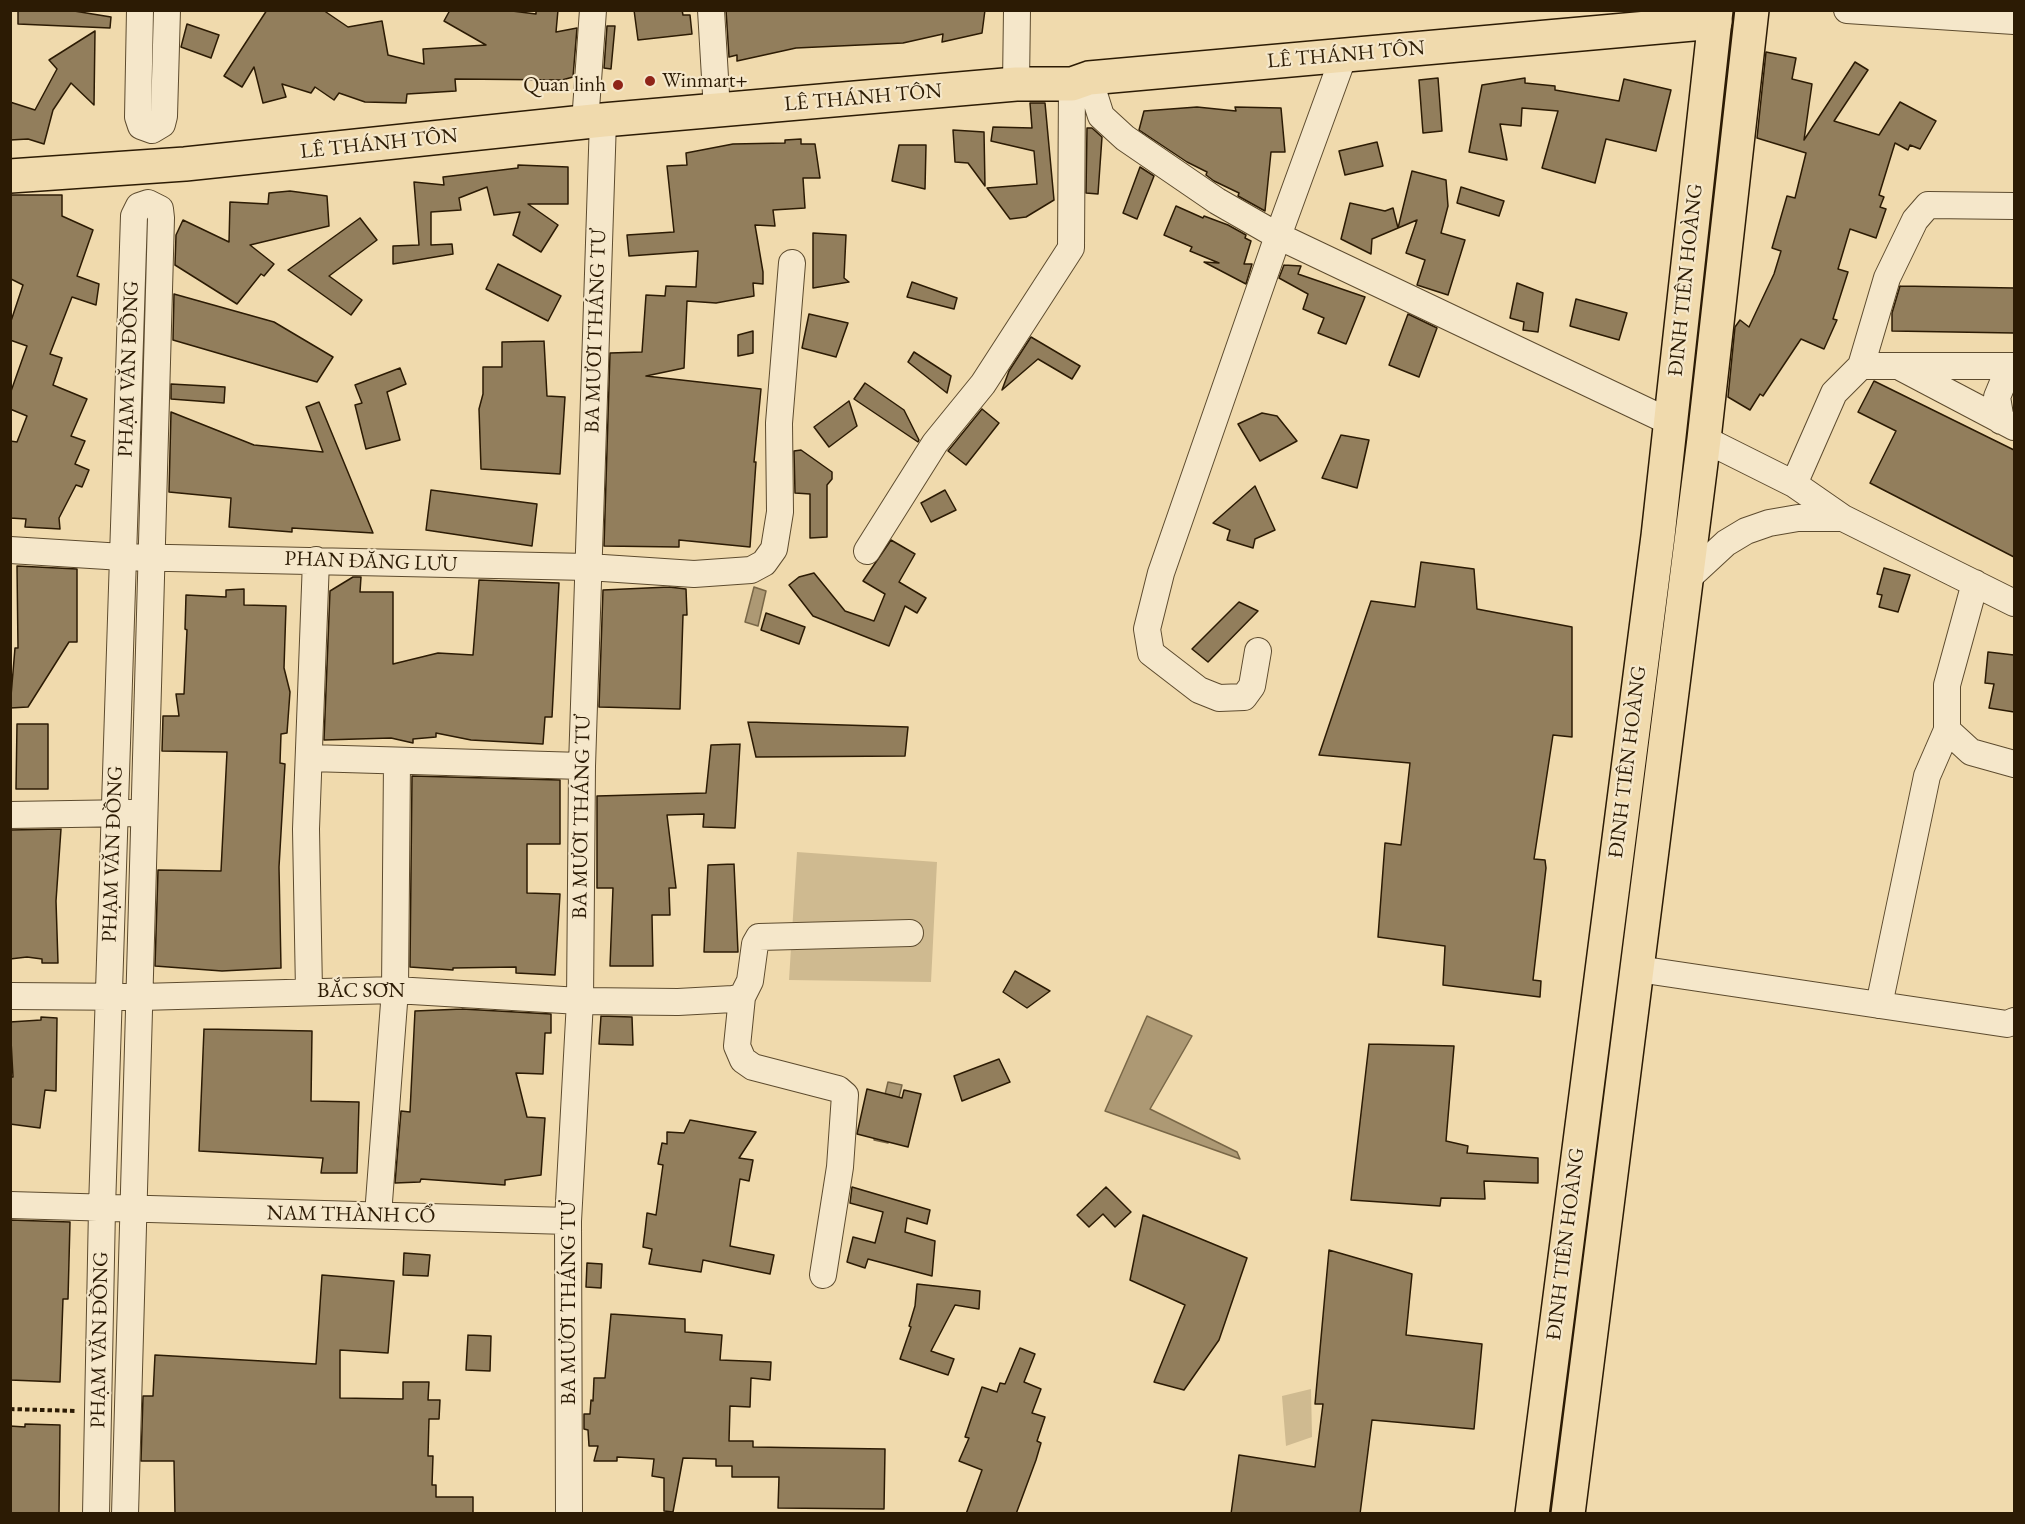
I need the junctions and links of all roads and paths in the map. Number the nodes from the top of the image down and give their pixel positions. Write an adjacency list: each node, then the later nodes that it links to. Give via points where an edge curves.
1 (140, 10): 15 (street, via 138,117 141,126)
2 (167, 10): 15 (street, PHẠM VĂN ĐỒNG, via 164,116 162,124)
3 (593, 10): 14 (street, BA MƯƠI THÁNG TƯ)
4 (711, 10): 13 (street)
5 (1017, 10): 12 (street)
6 (1752, 10): 27 (main road, ĐINH TIÊN HOÀNG)
7 (1847, 10): 9 (street)
8 (1724, 14): 10 (main road, LÊ THÁNH TÔN); 25 (main road, ĐINH TIÊN HOÀNG)
9 (2003, 17)
10 (1344, 55): 11 (main road, LÊ THÁNH TÔN); 20 (street)
11 (1080, 81): 12 (main road, LÊ THÁNH TÔN); 20 (street, via 1101,116 1125,138 1217,201); 31 (street, via 1071,248 983,384 935,443)
12 (1016, 84): 13 (main road, LÊ THÁNH TÔN)
13 (717, 111): 14 (main road, LÊ THÁNH TÔN)
14 (594, 122): 16 (main road, LÊ THÁNH TÔN); 35 (street, BA MƯƠI THÁNG TƯ)
15 (152, 130): 16 (street, PHẠM VĂN ĐỒNG)
16 (150, 166): 17 (main road, LÊ THÁNH TÔN); 18 (street, PHẠM VĂN ĐỒNG)
17 (10, 176)
18 (148, 203): 32 (street, PHẠM VĂN ĐỒNG, via 159,209 161,218); 33 (street, PHẠM VĂN ĐỒNG, via 139,206 134,216)
19 (2014, 206): 22 (street, via 1928,205 1915,220 1887,279)
20 (1278, 236): 25 (street); 39 (street, via 1161,573 1147,629 1151,653 1199,690 1219,698 1244,697 1252,686)
21 (792, 263): 35 (street, PHAN ĐĂNG LƯU, via 779,423 780,512 770,557 758,568 730,573)
22 (1861, 366): 23 (street); 28 (street, via 1834,393)
23 (1899, 367): 24 (street); 26 (street)
24 (2014, 367): 26 (street, via 1997,397)
25 (1670, 422): 50 (main road, ĐINH TIÊN HOÀNG)
26 (2008, 424)
27 (1704, 439): 28 (street); 36 (main road, ĐINH TIÊN HOÀNG)
28 (1794, 484): 29 (street)
29 (1844, 518): 36 (street, via 1798,518 1746,531 1726,543); 37 (street)
30 (10, 550): 33 (street)
31 (867, 551)
32 (153, 556): 33 (street, PHAN ĐĂNG LƯU); 34 (street, PHAN ĐĂNG LƯU); 45 (street, PHẠM VĂN ĐỒNG)
33 (123, 557): 46 (street, PHẠM VĂN ĐỒNG)
34 (316, 560): 35 (street, PHAN ĐĂNG LƯU); 41 (street)
35 (588, 567): 44 (street, BA MƯƠI THÁNG TƯ)
36 (1686, 580): 49 (main road, ĐINH TIÊN HOÀNG)
37 (1974, 583): 38 (street); 40 (street, via 1947,685)
38 (2014, 603)
39 (1258, 651)
40 (1947, 730): 43 (street, via 1971,752); 58 (street, via 1927,776)
41 (310, 758): 42 (street); 52 (street, via 306,829)
42 (398, 761): 44 (street); 51 (street)
43 (2014, 764)
44 (582, 766): 57 (street, BA MƯƠI THÁNG TƯ)
45 (146, 812): 46 (street); 55 (street, PHẠM VĂN ĐỒNG)
46 (114, 814): 47 (street); 54 (street, PHẠM VĂN ĐỒNG)
47 (10, 815)
48 (910, 933): 56 (street, via 759,937 750,981)
49 (1636, 982): 50 (main road); 58 (street); 73 (main road, ĐINH TIÊN HOÀNG)
50 (1599, 988): 72 (main road, ĐINH TIÊN HOÀNG)
51 (395, 990): 52 (street, BẮC SƠN); 57 (street, BẮC SƠN); 63 (street)
52 (309, 991): 55 (street, BẮC SƠN)
53 (10, 996): 54 (street)
54 (108, 996): 55 (street, BẮC SƠN); 61 (street, PHẠM VĂN ĐỒNG)
55 (141, 997): 62 (street, PHẠM VĂN ĐỒNG)
56 (742, 997): 57 (street, BẮC SƠN, via 678,1002); 65 (street, via 737,1046 743,1060 753,1067 838,1089 845,1095 840,1167)
57 (580, 1001): 64 (street, BA MƯƠI THÁNG TƯ)
58 (1879, 1005): 59 (street, via 2007,1024)
59 (2014, 1021)
60 (10, 1205): 61 (street)
61 (102, 1208): 62 (street, NAM THÀNH CỔ); 67 (street, PHẠM VĂN ĐỒNG)
62 (135, 1210): 63 (street, NAM THÀNH CỔ); 68 (street, PHẠM VĂN ĐỒNG)
63 (378, 1215): 64 (street, NAM THÀNH CỔ)
64 (568, 1221): 71 (street, BA MƯƠI THÁNG TƯ)
65 (823, 1275)
66 (10, 1409): 67 (path)
67 (100, 1411): 68 (street); 69 (street, PHẠM VĂN ĐỒNG)
68 (129, 1413): 70 (street, PHẠM VĂN ĐỒNG)
69 (96, 1514)
70 (125, 1514)
71 (569, 1514)
72 (1532, 1514)
73 (1568, 1514)

